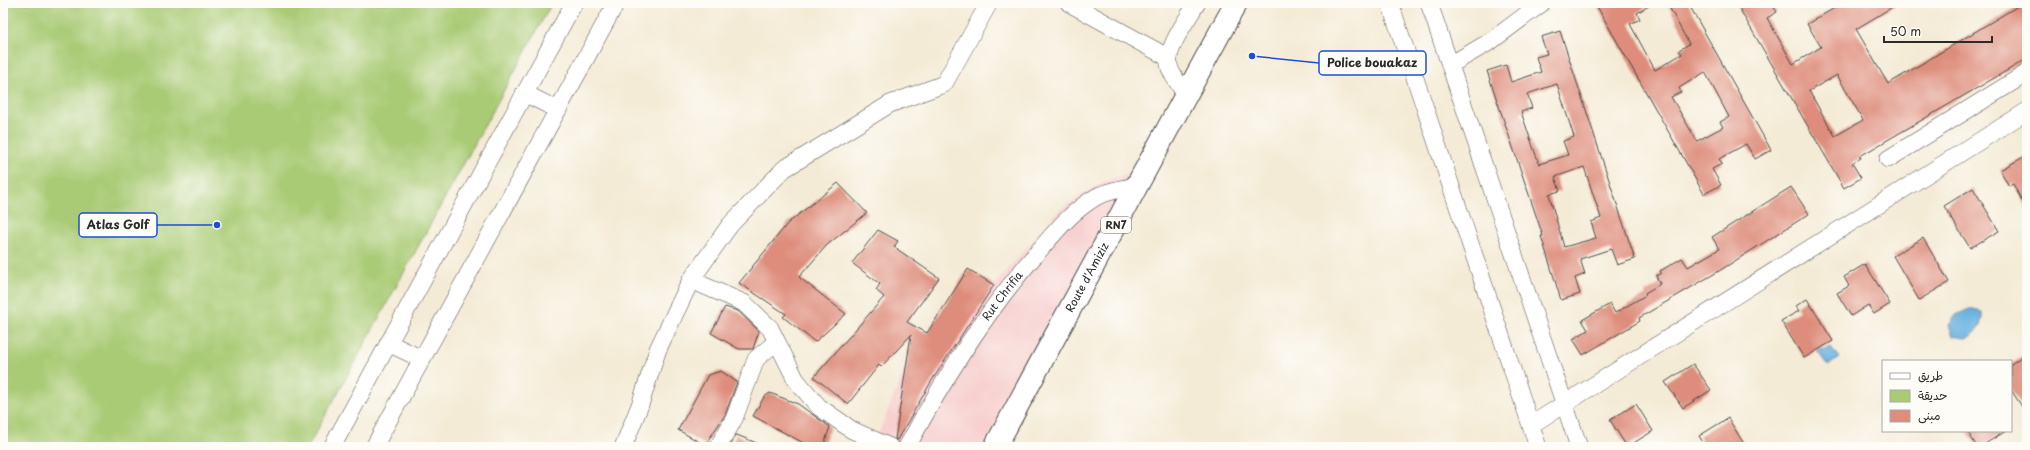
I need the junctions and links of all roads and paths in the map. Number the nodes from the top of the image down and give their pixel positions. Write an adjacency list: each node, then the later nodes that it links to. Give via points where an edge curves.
1 (574, 3): 13 (street)
2 (616, 3): 15 (street)
3 (989, 3): 19 (street, via 944,84 890,104 784,169 730,225)
4 (1069, 3): 10 (street)
5 (1197, 3): 10 (street)
6 (1236, 3): 14 (main road, Route d'Amiziz / RN7)
7 (1390, 3): 24 (street)
8 (1429, 3): 11 (street)
9 (1542, 3): 11 (street, via 1491,40)
10 (1169, 58): 14 (street, via 1170,70)
11 (1450, 65): 23 (street)
12 (2027, 73): 17 (street)
13 (524, 93): 15 (street); 21 (street)
14 (1186, 95): 18 (main road, Route d'Amiziz / RN7)
15 (558, 110): 22 (street)
16 (2027, 111): 23 (street)
17 (1888, 159)
18 (1137, 185): 30 (street, Rut Chrifia, via 1098,196 1069,216 1016,276 971,338); 31 (main road, Route d'Amiziz / RN7)
19 (691, 280): 20 (street, via 744,303 770,328); 27 (street, via 658,349)
20 (776, 342): 28 (street, via 756,359 734,419); 29 (street, via 796,380 818,407 852,430)
21 (388, 343): 22 (street); 25 (street)
22 (422, 360): 26 (street)
23 (1564, 405): 24 (street); 33 (street)
24 (1531, 425): 32 (street)
25 (332, 447)
26 (374, 447)
27 (623, 447)
28 (718, 447)
29 (890, 447)
30 (906, 447)
31 (995, 447)
32 (1538, 447)
33 (1579, 447)

